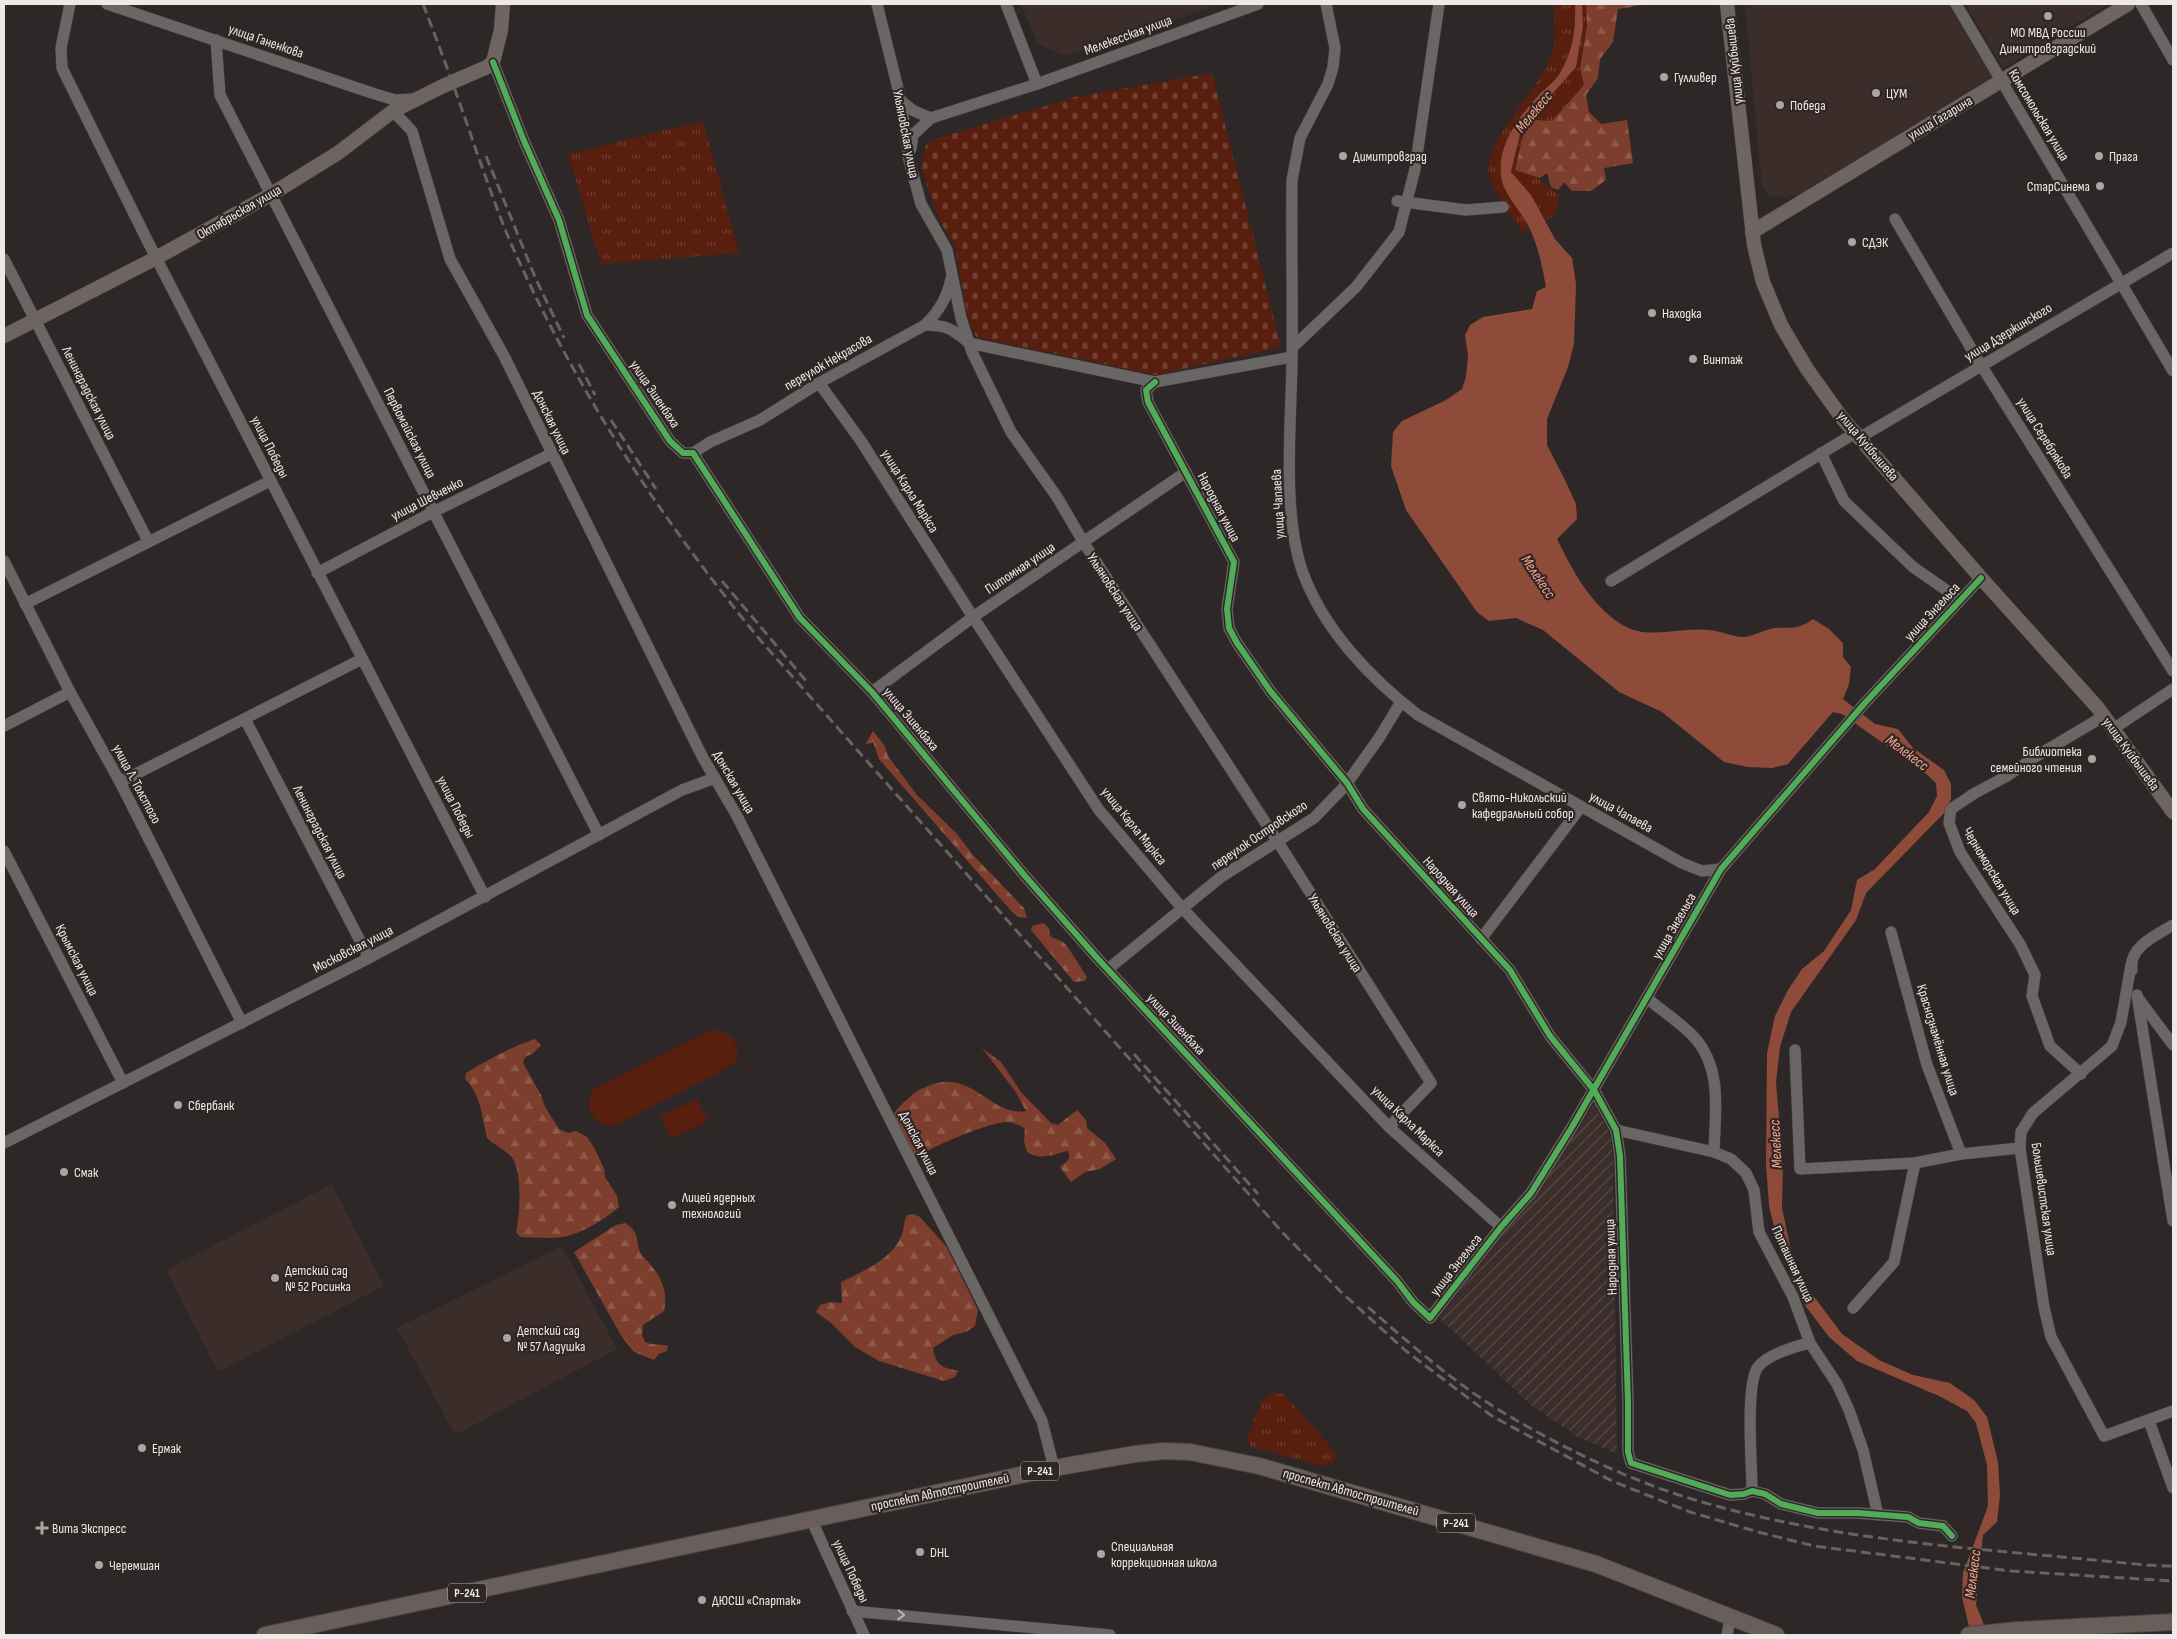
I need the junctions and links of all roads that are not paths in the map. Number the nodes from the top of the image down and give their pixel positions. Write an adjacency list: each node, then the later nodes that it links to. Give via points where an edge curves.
1 (70, 4): 30 (street, улица Победы, via 61,48 62,68)
2 (107, 4): 13 (street, улица Ганенкова)
3 (503, 4): 15 (main road)
4 (877, 4): 19 (street, Ульяновская улица)
5 (1006, 4): 17 (street)
6 (1258, 4): 17 (street, Мелекесская улица)
7 (1326, 4): 37 (street, улица Чапаева, via 1335,48 1333,66 1322,98 1300,138 1292,180)
8 (1438, 4): 24 (street, via 1415,169)
9 (1727, 4): 27 (main road, улица Куйбышева)
10 (1956, 4): 16 (street, Комсомольская улица)
11 (2128, 4): 16 (main road, улица Гагарина)
12 (2141, 4): 14 (street)
13 (216, 40): 18 (street, улица Ганенкова, via 395,100); 23 (street, Первомайская улица, via 220,95)
14 (2173, 60)
15 (493, 62): 18 (main road, Октябрьская улица); 43 (street, улица Эшенбаха, via 559,220 587,315 670,441 683,453)
16 (2001, 82): 27 (main road, улица Гагарина); 32 (street, Комсомольская улица)
17 (1037, 84): 21 (street, Мелекесская улица)
18 (416, 99): 20 (main road, Октябрьская улица)
19 (901, 101): 21 (street); 22 (street, Ульяновская улица)
20 (393, 111): 23 (main road, Октябрьская улица, via 338,153); 45 (street, Донская улица, via 412,131 450,259 504,356)
21 (931, 118): 22 (street, via 913,135)
22 (909, 160): 31 (street, Ульяновская улица, via 921,204 947,250)
23 (270, 195): 30 (main road, Октябрьская улица); 48 (street, Первомайская улица)
24 (1402, 203): 25 (street, via 1466,210); 37 (street, via 1398,232 1362,279)
25 (1503, 207)
26 (1895, 219): 38 (street, улица Серебрякова)
27 (1752, 232): 42 (main road, улица Куйбышева, via 1763,282 1781,325 1807,369)
28 (2173, 253): 32 (street, улица Дзержинского)
29 (4, 258): 33 (street, Ленинградская улица)
30 (156, 258): 33 (main road, Октябрьская улица); 47 (street, улица Победы)
31 (952, 274): 34 (street, переулок Некрасова, via 947,296); 36 (street, Ульяновская улица)
32 (2122, 282): 38 (street, улица Дзержинского); 39 (street, Комсомольская улица)
33 (35, 320): 35 (main road, Октябрьская улица); 49 (street, Ленинградская улица)
34 (925, 325): 36 (street, via 942,325); 41 (street, переулок Некрасова)
35 (4, 336)
36 (969, 343): 40 (street); 50 (street, Ульяновская улица, via 1011,432 1057,497)
37 (1292, 353): 40 (street); 63 (street, улица Чапаева, via 1290,474 1293,537 1303,573 1324,617)
38 (1981, 365): 42 (street, улица Дзержинского); 59 (street, улица Серебрякова)
39 (2173, 371)
40 (1155, 382): 46 (street, Народная улица, via 1146,390 1148,402)
41 (819, 383): 43 (street, переулок Некрасова, via 760,420); 57 (street, улица Карла Маркса, via 861,440)
42 (1857, 435): 44 (street, улица Дзержинского); 53 (main road, улица Куйбышева)
43 (693, 452): 62 (street, улица Эшенбаха, via 800,618)
44 (1821, 453): 54 (street, улица Дзержинского); 55 (street, via 1844,501 1913,567)
45 (551, 454): 48 (street, улица Шевченко); 68 (street, Донская улица)
46 (1186, 472): 50 (street, Питомная улица); 70 (street, Народная улица, via 1234,562 1227,609 1229,628 1271,692)
47 (270, 481): 49 (street); 52 (street, улица Победы)
48 (433, 512): 52 (street, улица Шевченко); 73 (street, Первомайская улица)
49 (148, 541): 56 (street)
50 (1084, 543): 57 (street, Питомная улица); 74 (street, Ульяновская улица)
51 (4, 561): 56 (street, улица Л. Толстого)
52 (317, 572): 58 (street, улица Победы)
53 (1981, 578): 55 (street, улица Энгельса); 64 (main road, улица Куйбышева)
54 (1611, 581)
55 (1959, 599): 76 (street, улица Энгельса)
56 (25, 604): 61 (street, улица Л. Толстого)
57 (973, 617): 62 (street, Питомная улица); 78 (street, улица Карла Маркса, via 1099,810)
58 (362, 659): 65 (street); 77 (street, улица Победы)
59 (2173, 671)
60 (2173, 690): 67 (street)
61 (70, 692): 66 (street); 69 (street, улица Л. Толстого)
62 (872, 692): 84 (street, улица Эшенбаха, via 1025,876)
63 (1401, 702): 70 (street, переулок Островского); 71 (street, улица Чапаева, via 1418,715)
64 (2104, 716): 67 (main road, улица Куйбышева); 90 (street, Черноморская улица, via 1951,809 1949,823 1960,852 2020,944 2035,974 2032,996 2050,1046)
65 (244, 718): 69 (street); 82 (street, Ленинградская улица)
66 (4, 726)
67 (2114, 729): 72 (main road, улица Куйбышева)
68 (715, 778): 73 (street, Московская улица, via 682,790); 107 (street, Донская улица, via 1042,1421)
69 (120, 782): 87 (street, улица Л. Толстого)
70 (1347, 783): 74 (street, переулок Островского, via 1314,818); 81 (street, Народная улица, via 1363,808)
71 (1581, 806): 76 (street, улица Чапаева, via 1682,863 1702,871); 81 (street)
72 (2173, 812)
73 (599, 835): 77 (street, Московская улица)
74 (1278, 842): 78 (street, переулок Островского, via 1220,877); 93 (street, Ульяновская улица, via 1431,1083)
75 (4, 851): 91 (street, Крымская улица)
76 (1721, 869): 86 (street, улица Энгельса)
77 (485, 896): 82 (street, Московская улица)
78 (1182, 908): 84 (street, переулок Островского); 93 (street, улица Карла Маркса)
79 (2173, 925): 83 (street, via 2138,949)
80 (1891, 932): 98 (street, Краснознамённая улица, via 1927,1066)
81 (1481, 939): 92 (street, Народная улица, via 1510,970 1550,1036)
82 (369, 958): 87 (street, Московская улица)
83 (2131, 965): 85 (street); 90 (street, Большевистская улица, via 2121,1022 2112,1046)
84 (1108, 969): 103 (street, улица Эшенбаха)
85 (2137, 995): 88 (street); 100 (street)
86 (1646, 998): 92 (street, улица Энгельса); 97 (street, via 1695,1038 1713,1067 1716,1092)
87 (242, 1023): 91 (street, Московская улица)
88 (2173, 1045)
89 (1795, 1050): 99 (street, via 1800,1169)
90 (2081, 1074): 96 (street, Большевистская улица, via 2033,1113 2021,1132)
91 (123, 1083): 95 (street, Московская улица)
92 (1594, 1090): 94 (street, Народная улица); 101 (street, улица Энгельса, via 1531,1193)
93 (1389, 1127): 101 (street, улица Карла Маркса)
94 (1616, 1130): 97 (street, Поташная улица); 109 (street, Народная улица, via 1620,1166 1628,1452 1631,1463 1730,1495)
95 (4, 1143)
96 (2020, 1148): 98 (street); 106 (street, Большевистская улица, via 2051,1337 2104,1436)
97 (1714, 1152): 104 (street, Поташная улица, via 1731,1159 1746,1173 1754,1190 1759,1232 1793,1297)
98 (1961, 1154): 99 (street)
99 (1915, 1163): 102 (street, via 1894,1262)
100 (2173, 1221)
101 (1501, 1227): 103 (street, улица Энгельса)
102 (1854, 1308)
103 (1430, 1318)
104 (1810, 1343): 109 (street, via 1773,1356 1757,1367 1752,1386 1750,1421); 110 (street, Поташная улица, via 1837,1384 1849,1410 1863,1450)
105 (2173, 1411): 106 (street)
106 (2149, 1422): 108 (street)
107 (1054, 1468): 111 (highway, проспект Автостроителей / Р-241); 114 (highway, проспект Автостроителей / Р-241, via 1164,1451 1190,1452 1259,1466 1596,1564)
108 (2173, 1488)
109 (1752, 1491): 110 (street, via 1765,1494 1781,1504 1818,1513)
110 (1878, 1515): 112 (street, via 1908,1517 1919,1523 1943,1526)
111 (811, 1519): 113 (street, улица Победы); 118 (highway, проспект Автостроителей / Р-241)
112 (1952, 1536)
113 (852, 1611): 116 (street, one-way to 116); 119 (street, улица Победы)
114 (1730, 1618): 121 (street); 122 (highway, проспект Автостроителей / Р-241)
115 (2173, 1622): 123 (highway)
116 (987, 1629): 117 (street)
117 (1067, 1633): 120 (street)
118 (265, 1635)
119 (864, 1635)
120 (1110, 1635)
121 (1726, 1635)
122 (1776, 1635)
123 (1969, 1635)

